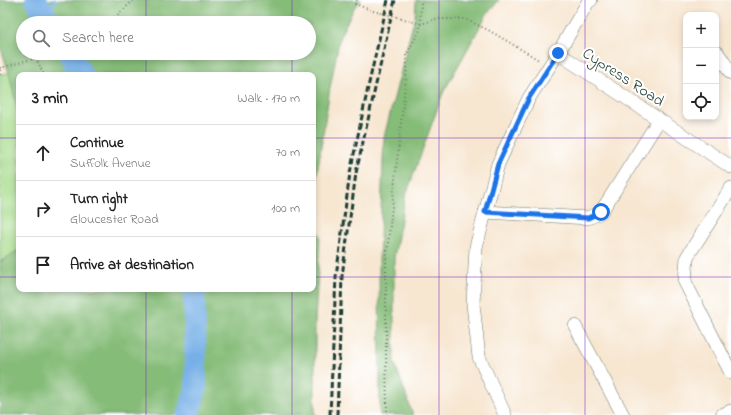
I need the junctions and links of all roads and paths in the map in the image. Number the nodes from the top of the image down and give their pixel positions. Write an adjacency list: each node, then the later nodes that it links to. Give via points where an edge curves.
1 (134, 0): 5 (path)
2 (357, 0): 6 (path, bridge, via 355,4 373,11)
3 (422, 0): 6 (path)
4 (591, 0): 7 (street)
5 (117, 16)
6 (421, 24): 11 (path, via 436,20 465,19); 23 (path, via 406,55 407,68 386,263)
7 (558, 53): 11 (street); 16 (street, Cypress Road)
8 (719, 55): 14 (street)
9 (29, 60): 12 (path)
10 (37, 60): 13 (path)
11 (549, 67): 19 (street, via 529,98 498,164)
12 (0, 68): 15 (path)
13 (43, 72)
14 (731, 73)
15 (0, 74)
16 (660, 120): 17 (street, Cypress Road); 19 (street, via 601,212 588,218)
17 (731, 167)
18 (731, 188): 21 (street, via 687,257 685,282)
19 (485, 212): 24 (street, via 476,247 473,304 479,357)
20 (575, 326): 25 (street)
21 (731, 373)
22 (731, 411): 26 (street)
23 (387, 415)
24 (506, 415)
25 (623, 415)
26 (722, 415)

